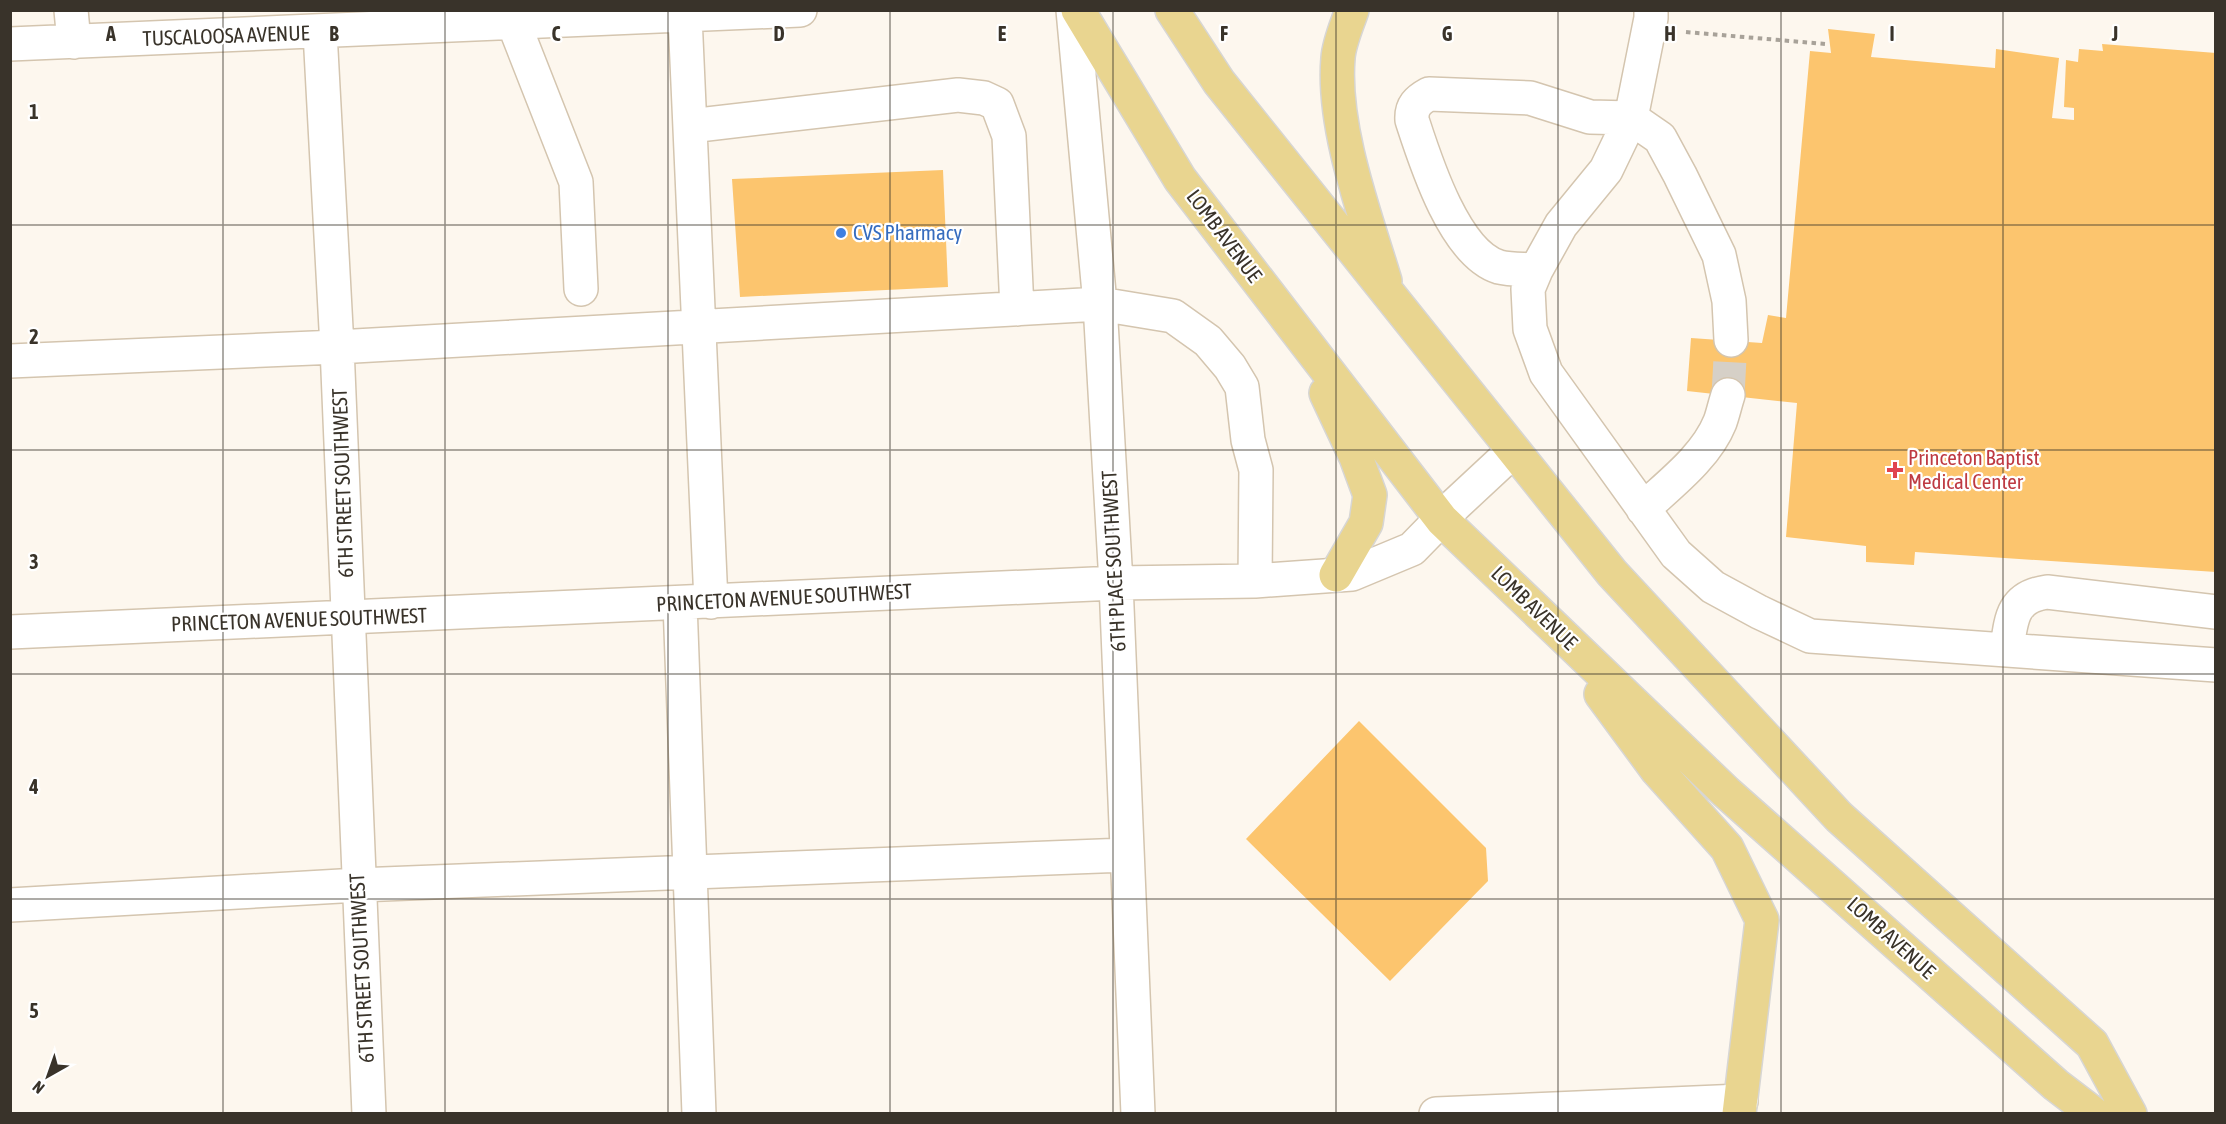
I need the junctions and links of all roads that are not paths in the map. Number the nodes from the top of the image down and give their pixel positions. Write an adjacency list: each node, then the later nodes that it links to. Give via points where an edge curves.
1 (800, 10): 8 (street, TUSCALOOSA AVENUE)
2 (1073, 10): 18 (street, 6TH PLACE SOUTHWEST)
3 (1078, 10): 20 (main road, LOMB AVENUE, via 1180,179)
4 (1172, 10): 17 (main road, via 1219,82)
5 (1352, 10): 17 (main road, via 1338,57 1338,98 1351,167)
6 (1651, 10): 13 (street)
7 (623, 14): 8 (street, TUSCALOOSA AVENUE); 9 (street, TUSCALOOSA AVENUE)
8 (685, 16): 14 (street)
9 (514, 24): 11 (street, TUSCALOOSA AVENUE); 16 (street, via 576,182)
10 (72, 26): 11 (street, TUSCALOOSA AVENUE); 12 (street, TUSCALOOSA AVENUE)
11 (320, 32): 23 (street, 6TH STREET SOUTHWEST)
12 (10, 44)
13 (1631, 118): 15 (street, via 1606,170 1561,225); 15 (street, via 1590,117 1530,98 1429,94 1415,105 1412,120 1431,178 1457,230 1497,267); 22 (street, via 1660,138 1719,255 1729,301)
14 (690, 126): 19 (street, via 958,94 997,104 1009,136); 21 (street)
15 (1536, 270): 27 (street, via 1528,289 1530,329 1546,373)
16 (581, 289)
17 (1390, 297): 26 (main road)
18 (1100, 304): 19 (street); 30 (street, via 1173,316 1208,341 1242,387 1256,470); 31 (street, 6TH PLACE SOUTHWEST)
19 (1017, 309): 21 (street)
20 (1284, 315): 28 (main road, LOMB AVENUE); 29 (main road, via 1330,399 1370,495 1366,523)
21 (698, 327): 23 (street); 32 (street)
22 (1731, 340)
23 (337, 347): 24 (street); 34 (street, 6TH STREET SOUTHWEST)
24 (10, 361)
25 (1728, 395): 27 (street, via 1708,443)
26 (1513, 451): 28 (street, PRINCETON AVENUE SOUTHWEST); 49 (main road, via 1612,573 1839,817 2092,1044)
27 (1643, 509): 37 (street, via 1676,554 1713,587 1810,636)
28 (1442, 520): 29 (street, PRINCETON AVENUE SOUTHWEST, via 1412,549 1352,574); 35 (main road, LOMB AVENUE)
29 (1336, 575): 30 (street, PRINCETON AVENUE SOUTHWEST)
30 (1255, 581): 31 (street, PRINCETON AVENUE SOUTHWEST)
31 (1116, 583): 32 (street, PRINCETON AVENUE SOUTHWEST); 39 (street, 6TH PLACE SOUTHWEST)
32 (696, 603): 34 (street, PRINCETON AVENUE SOUTHWEST); 40 (street)
33 (2216, 612): 37 (street, via 2047,592 2029,598 2015,610)
34 (348, 618): 36 (street, PRINCETON AVENUE SOUTHWEST); 41 (street, 6TH STREET SOUTHWEST)
35 (1547, 620): 43 (main road, via 1657,770 1727,848 1762,920); 48 (main road, LOMB AVENUE, via 1726,792 2056,1085)
36 (10, 632)
37 (2007, 649): 38 (street)
38 (2216, 665)
39 (1126, 855): 40 (street); 46 (street, 6TH PLACE SOUTHWEST)
40 (690, 872): 41 (street); 45 (street)
41 (358, 885): 42 (street); 44 (street, 6TH STREET SOUTHWEST)
42 (10, 906)
43 (1740, 1107): 47 (street)
44 (369, 1113)
45 (699, 1113)
46 (1138, 1113)
47 (1436, 1113)
48 (2094, 1113)
49 (2130, 1113)

